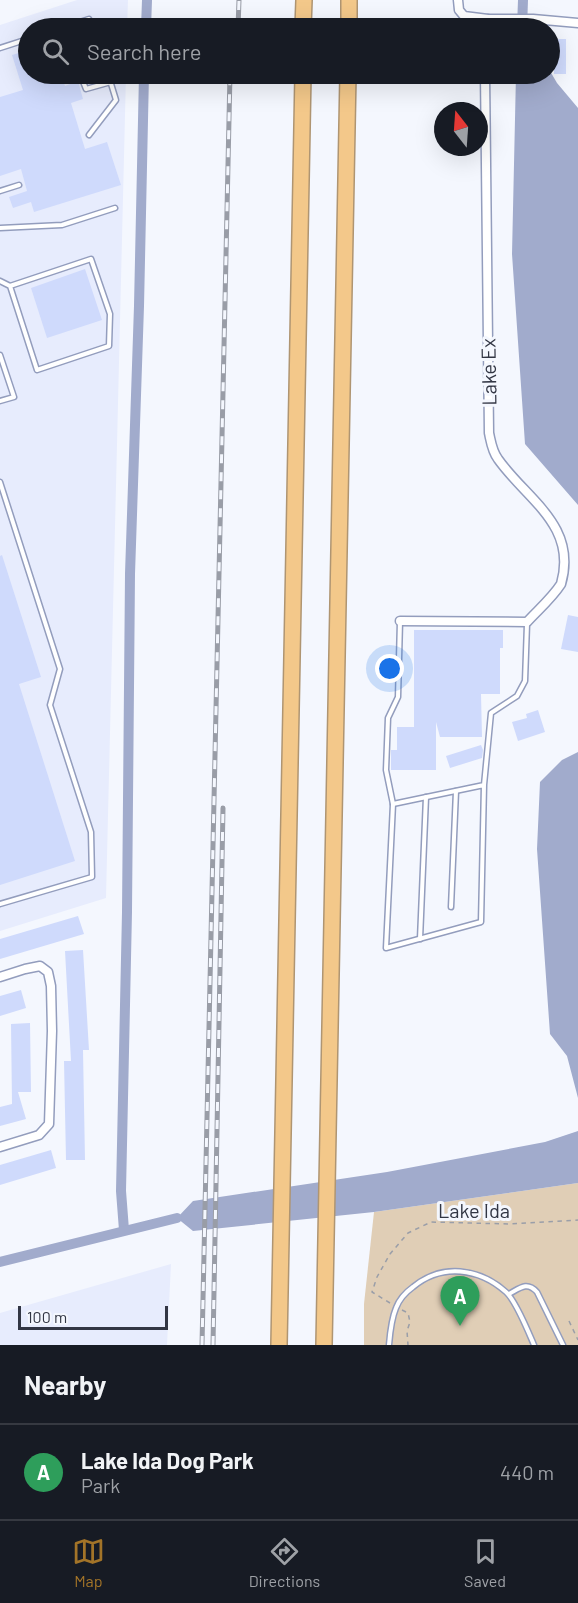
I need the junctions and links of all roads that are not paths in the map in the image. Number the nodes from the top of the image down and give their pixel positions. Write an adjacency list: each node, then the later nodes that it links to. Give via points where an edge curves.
1 (304, 0): 4 (highway)
2 (349, 0): 5 (highway)
3 (458, 0): 6 (street, via 459,10)
4 (303, 18)
5 (349, 18)
6 (470, 18)
7 (560, 21): 8 (street)
8 (578, 23)
9 (18, 42): 10 (lane)
10 (0, 48)
11 (84, 84): 12 (lane, via 86,90)
12 (105, 84)
13 (112, 84): 17 (lane, via 116,100)
14 (303, 84): 41 (highway)
15 (348, 84): 42 (highway)
16 (485, 84): 27 (street, Lake Ex, via 489,433 498,459)
17 (89, 135)
18 (19, 184): 19 (lane)
19 (0, 191)
20 (115, 208): 21 (lane, via 62,225)
21 (0, 228)
22 (0, 280): 23 (lane)
23 (10, 286): 23 (lane, via 91,259 110,314 109,346 37,370)
24 (0, 355): 25 (lane, via 14,397)
25 (0, 401)
26 (0, 482): 35 (lane, via 60,669 50,705 91,832 92,866 92,877)
27 (564, 522)
28 (573, 557): 30 (street, via 561,585)
29 (400, 621): 30 (street); 34 (lane, via 398,697 388,718 386,770)
30 (526, 622): 31 (lane, via 525,681 517,696 491,713)
31 (484, 785): 32 (lane); 37 (lane, via 481,922)
32 (456, 791): 33 (lane); 36 (lane)
33 (426, 797): 34 (lane); 37 (lane)
34 (393, 804): 37 (lane, via 386,948)
35 (0, 904)
36 (451, 907)
37 (420, 939)
38 (0, 977): 39 (street, via 40,966 48,972 52,1031 49,1124 39,1135)
39 (0, 1148)
40 (509, 1294): 43 (lane, via 480,1275 450,1270 434,1274 409,1290 396,1307); 44 (lane); 45 (lane, via 524,1286 533,1288)
41 (279, 1345)
42 (324, 1345)
43 (389, 1345)
44 (534, 1345)
45 (562, 1345)

